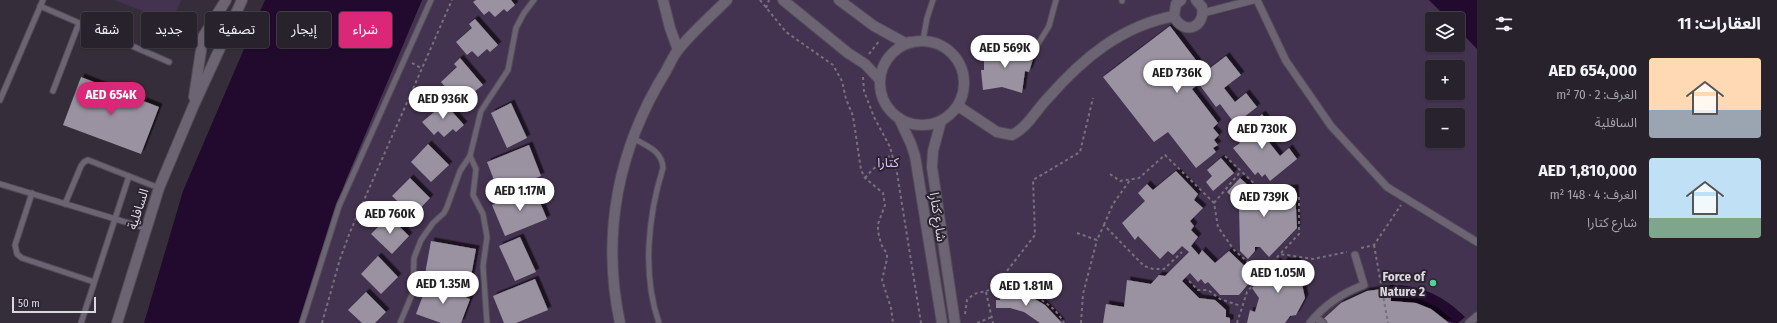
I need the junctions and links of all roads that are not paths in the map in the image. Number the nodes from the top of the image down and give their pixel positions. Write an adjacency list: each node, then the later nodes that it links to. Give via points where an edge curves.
1 (43, 0): 16 (lane)
2 (226, 0): 17 (street, السافلية)
3 (242, 0): 18 (street, السافلية)
4 (431, 0): 52 (lane, via 334,218)
5 (534, 0): 37 (lane, via 516,28 508,70 481,111)
6 (664, 0): 27 (street)
7 (727, 0): 27 (street)
8 (840, 0): 24 (street, via 874,26 905,43)
9 (933, 0): 23 (lane)
10 (1056, 0): 25 (lane, via 1049,26)
11 (1181, 0): 20 (street, via 1176,4)
12 (1196, 0): 19 (street)
13 (1253, 0): 19 (street)
14 (1257, 0): 45 (street, via 1286,61 1331,126 1388,187)
15 (786, 1): 29 (street, via 865,64)
16 (40, 6): 21 (lane); 31 (lane)
17 (218, 12)
18 (236, 12)
19 (1203, 13): 20 (street, via 1198,24 1187,28 1176,21)
20 (1174, 16): 32 (street, via 1154,19 1136,26 1073,69 1024,127 1012,135 997,132)
21 (79, 24): 28 (lane); 30 (lane)
22 (205, 33): 33 (street, السافلية)
23 (923, 40): 24 (street); 32 (street, via 946,47 961,66 964,83 963,95)
24 (912, 42): 29 (street, via 891,54 883,66)
25 (1038, 44)
26 (219, 48): 33 (street, السافلية)
27 (678, 50): 36 (street, via 646,104)
28 (169, 62)
29 (880, 80): 34 (street, via 880,91 884,101)
30 (53, 91)
31 (0, 100)
32 (958, 106): 35 (street)
33 (193, 107): 40 (street, السافلية)
34 (898, 118): 35 (street, via 920,125); 57 (street, شارع كتارا, via 915,156)
35 (941, 121): 58 (street, شارع كتارا, via 933,151 932,167)
36 (632, 138): 55 (street, via 617,196 612,249); 56 (lane, via 655,150 664,168 655,201 650,246 651,285)
37 (470, 156): 53 (lane, via 460,171 444,213 432,223 421,240 414,258 413,292); 54 (lane, via 476,169 473,195 482,214 488,237 483,266)
38 (129, 176): 40 (lane); 42 (lane, via 86,161 81,166); 43 (lane)
39 (0, 184): 41 (lane)
40 (159, 188): 44 (street, السافلية)
41 (32, 193): 42 (lane); 47 (lane, via 15,245 17,254 22,258)
42 (66, 204): 43 (lane)
43 (115, 219): 44 (lane); 47 (lane)
44 (145, 228): 51 (street, السافلية)
45 (1477, 242)
46 (1355, 252): 49 (street, via 1364,285 1347,292)
47 (94, 282): 50 (lane)
48 (1477, 316): 61 (street)
49 (1315, 317): 59 (street); 60 (street)
50 (81, 323)
51 (117, 323)
52 (302, 323)
53 (400, 323)
54 (487, 323)
55 (620, 323)
56 (659, 323)
57 (942, 323)
58 (955, 323)
59 (1310, 323)
60 (1323, 323)
61 (1469, 323)

